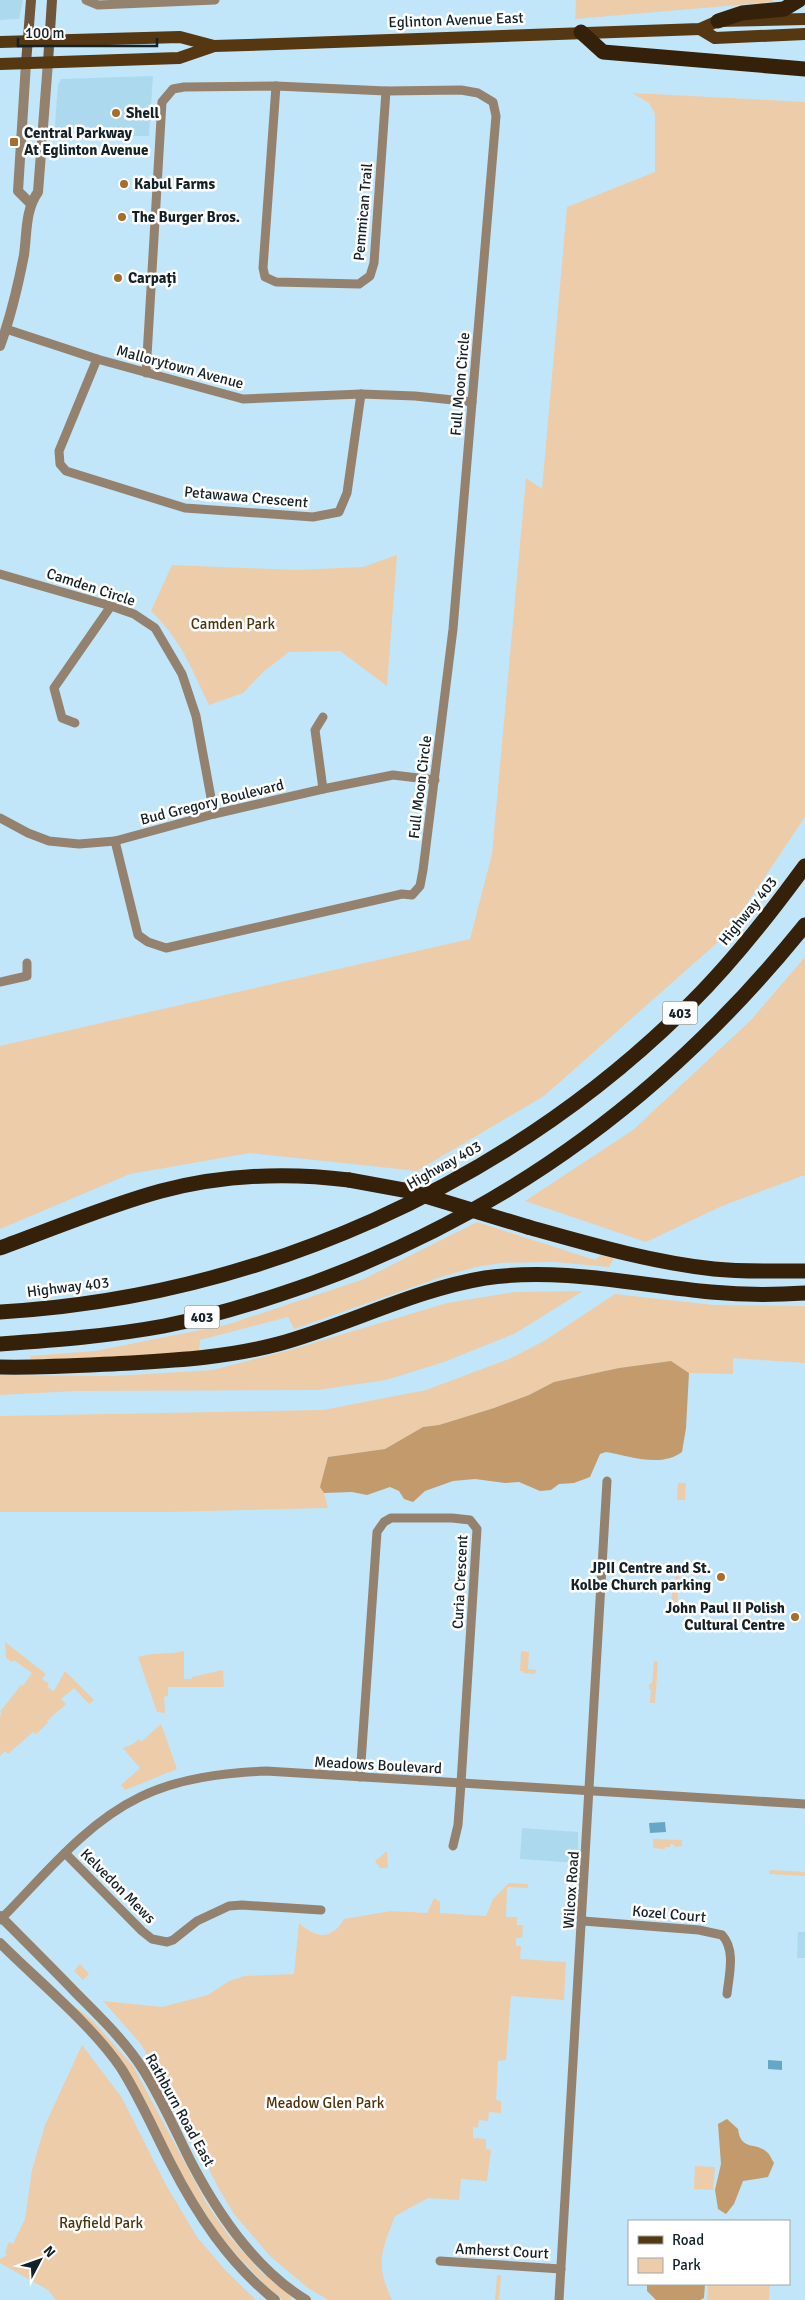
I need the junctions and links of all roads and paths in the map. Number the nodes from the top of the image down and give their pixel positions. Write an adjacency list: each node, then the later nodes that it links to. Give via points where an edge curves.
1 (31, 0): 11 (main road)
2 (52, 0): 12 (main road)
3 (86, 0): 4 (street, via 98,5)
4 (215, 0)
5 (799, 0): 7 (highway, via 784,9 742,13)
6 (805, 19): 7 (main road, Eglinton Avenue East)
7 (718, 21): 8 (main road, Eglinton Avenue East)
8 (700, 29): 9 (main road, Eglinton Avenue East); 10 (main road, Eglinton Avenue East, via 715,38)
9 (581, 32): 14 (main road, Eglinton Avenue East); 18 (highway, via 603,52)
10 (805, 34)
11 (28, 41): 12 (main road, Eglinton Avenue East); 13 (main road, Eglinton Avenue East); 16 (main road)
12 (49, 41): 14 (main road, Eglinton Avenue East, via 180,37); 15 (main road)
13 (0, 42)
14 (214, 46): 15 (main road, Eglinton Avenue East, via 180,58)
15 (48, 62): 16 (main road, Eglinton Avenue East); 21 (street, via 38,192)
16 (26, 63): 17 (main road, Eglinton Avenue East); 21 (street, via 18,191)
17 (0, 64)
18 (805, 69)
19 (276, 86): 20 (street, Full Moon Circle); 20 (street, Pemmican Trail, via 263,268 265,277 276,282 359,284 370,276 374,264); 25 (street, Full Moon Circle, via 184,87 173,89 162,102)
20 (386, 90): 27 (street, Full Moon Circle, via 461,90 478,94 492,102 496,116)
21 (30, 203): 22 (street, via 23,256)
22 (6, 329): 23 (street); 24 (street, Mallorytown Avenue)
23 (0, 346)
24 (97, 359): 25 (street, Mallorytown Avenue); 26 (street, Petawawa Crescent, via 60,450 60,464 66,471 184,508 313,517 339,512 347,494)
25 (146, 373): 26 (street, Mallorytown Avenue, via 243,399)
26 (361, 394): 27 (street, Mallorytown Avenue)
27 (472, 402): 32 (street, Full Moon Circle, via 453,629)
28 (0, 574): 29 (street, Camden Circle)
29 (111, 606): 31 (street, via 54,688 62,718); 34 (street, Camden Circle, via 134,614 155,628 182,674 196,716)
30 (323, 717): 33 (street, via 315,730)
31 (75, 723)
32 (435, 780): 33 (street, Bud Gregory Boulevard, via 393,775); 36 (street, Full Moon Circle, via 424,870 420,886 412,895 402,894 166,948 138,935)
33 (323, 788): 34 (street, Bud Gregory Boulevard)
34 (214, 814): 36 (street, Bud Gregory Boulevard)
35 (0, 818): 36 (street, Bud Gregory Boulevard, via 49,841 79,844)
36 (115, 841)
37 (805, 866): 44 (highway, Highway 403 / 403, via 753,935 666,1026 569,1108 460,1177 391,1213 242,1270 109,1300)
38 (805, 925): 45 (highway, 403, via 718,1025 648,1088 550,1164 440,1228 346,1271 212,1314 165,1326 117,1333)
39 (27, 963): 40 (street, via 27,976)
40 (0, 982)
41 (0, 1248): 42 (highway, bridge, via 113,1206 177,1187 236,1178 310,1175 409,1191 528,1227 679,1264 754,1271)
42 (805, 1271)
43 (805, 1293): 46 (highway, via 711,1292 564,1275 493,1278 394,1304 280,1344 238,1354 66,1368)
44 (0, 1312)
45 (0, 1344)
46 (0, 1367)
47 (607, 1481): 50 (street, Wilcox Road)
48 (360, 1777): 49 (street, Meadows Boulevard); 49 (street, Curia Crescent, via 375,1538 381,1526 391,1518 452,1518 470,1520 477,1530); 53 (street, Meadows Boulevard, via 266,1771 212,1775 183,1782 140,1797 98,1823)
49 (462, 1783): 50 (street, Meadows Boulevard); 52 (street)
50 (589, 1790): 51 (street, Meadows Boulevard); 56 (street, Wilcox Road)
51 (805, 1804)
52 (453, 1846)
53 (65, 1853): 54 (street, Kelvedon Mews, via 142,1931 162,1942 173,1940 197,1921 229,1906); 55 (street, Meadows Boulevard)
54 (321, 1910)
55 (1, 1918): 62 (street, Rathburn Road East, via 130,2050 217,2208 256,2257 283,2284)
56 (583, 1921): 58 (street, Kozel Court, via 699,1930 722,1935 730,1953); 60 (street, Wilcox Road)
57 (0, 1943): 61 (street, Rathburn Road East, via 96,2037 120,2068 205,2222 241,2269)
58 (727, 1994)
59 (440, 2262): 60 (street, Amherst Court)
60 (561, 2269): 63 (street, Wilcox Road)
61 (275, 2300)
62 (306, 2300)
63 (559, 2300)

